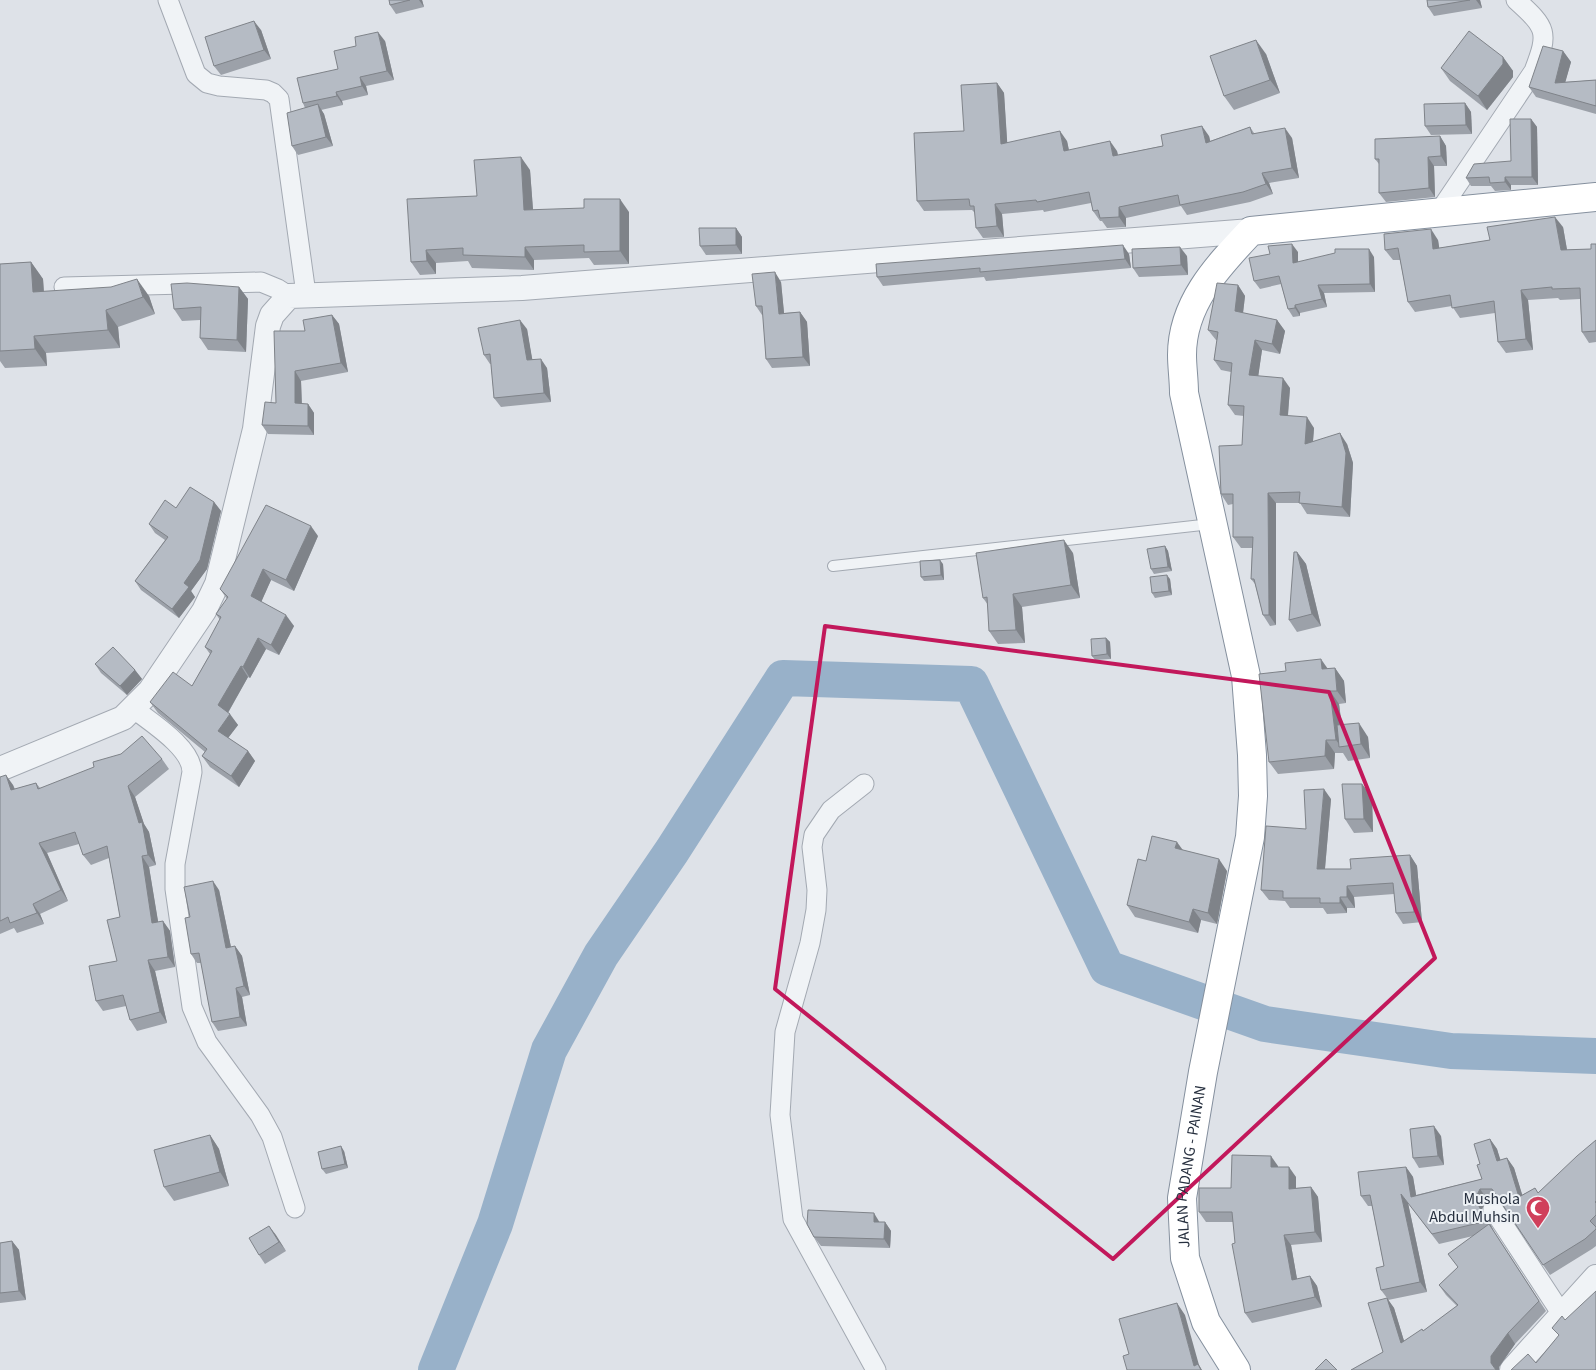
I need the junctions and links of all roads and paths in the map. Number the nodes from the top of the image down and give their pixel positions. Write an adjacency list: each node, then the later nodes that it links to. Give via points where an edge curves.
1 (168, 0): 7 (street, via 196,74 207,83 266,90 279,99)
2 (1516, 0): 4 (street, via 1543,30 1544,45 1534,71)
3 (1596, 197): 4 (highway)
4 (1439, 212): 5 (highway)
5 (1251, 230): 7 (street, via 522,288); 8 (highway, JALAN PADANG - PAINAN, via 1199,292 1187,322 1182,353 1184,393)
6 (64, 287): 7 (street, via 261,282)
7 (297, 295): 10 (street, via 272,315 268,326 256,429 217,584 204,611 150,691)
8 (1212, 524): 9 (lane); 18 (highway, JALAN PADANG - PAINAN, via 1246,676 1253,796 1250,837 1203,1072 1182,1198 1185,1258 1206,1322)
9 (833, 566)
10 (134, 709): 11 (street, via 109,724); 13 (street, via 190,759 192,772 175,864 175,889 192,1007 207,1042 260,1115 272,1137)
11 (0, 769)
12 (864, 784): 17 (street, via 831,810 814,834 816,910 785,1032 780,1115 793,1219)
13 (296, 1208)
14 (1493, 1209): 16 (street)
15 (1596, 1277): 16 (street)
16 (1563, 1316): 19 (street)
17 (876, 1370)
18 (1236, 1370)
19 (1512, 1370)

